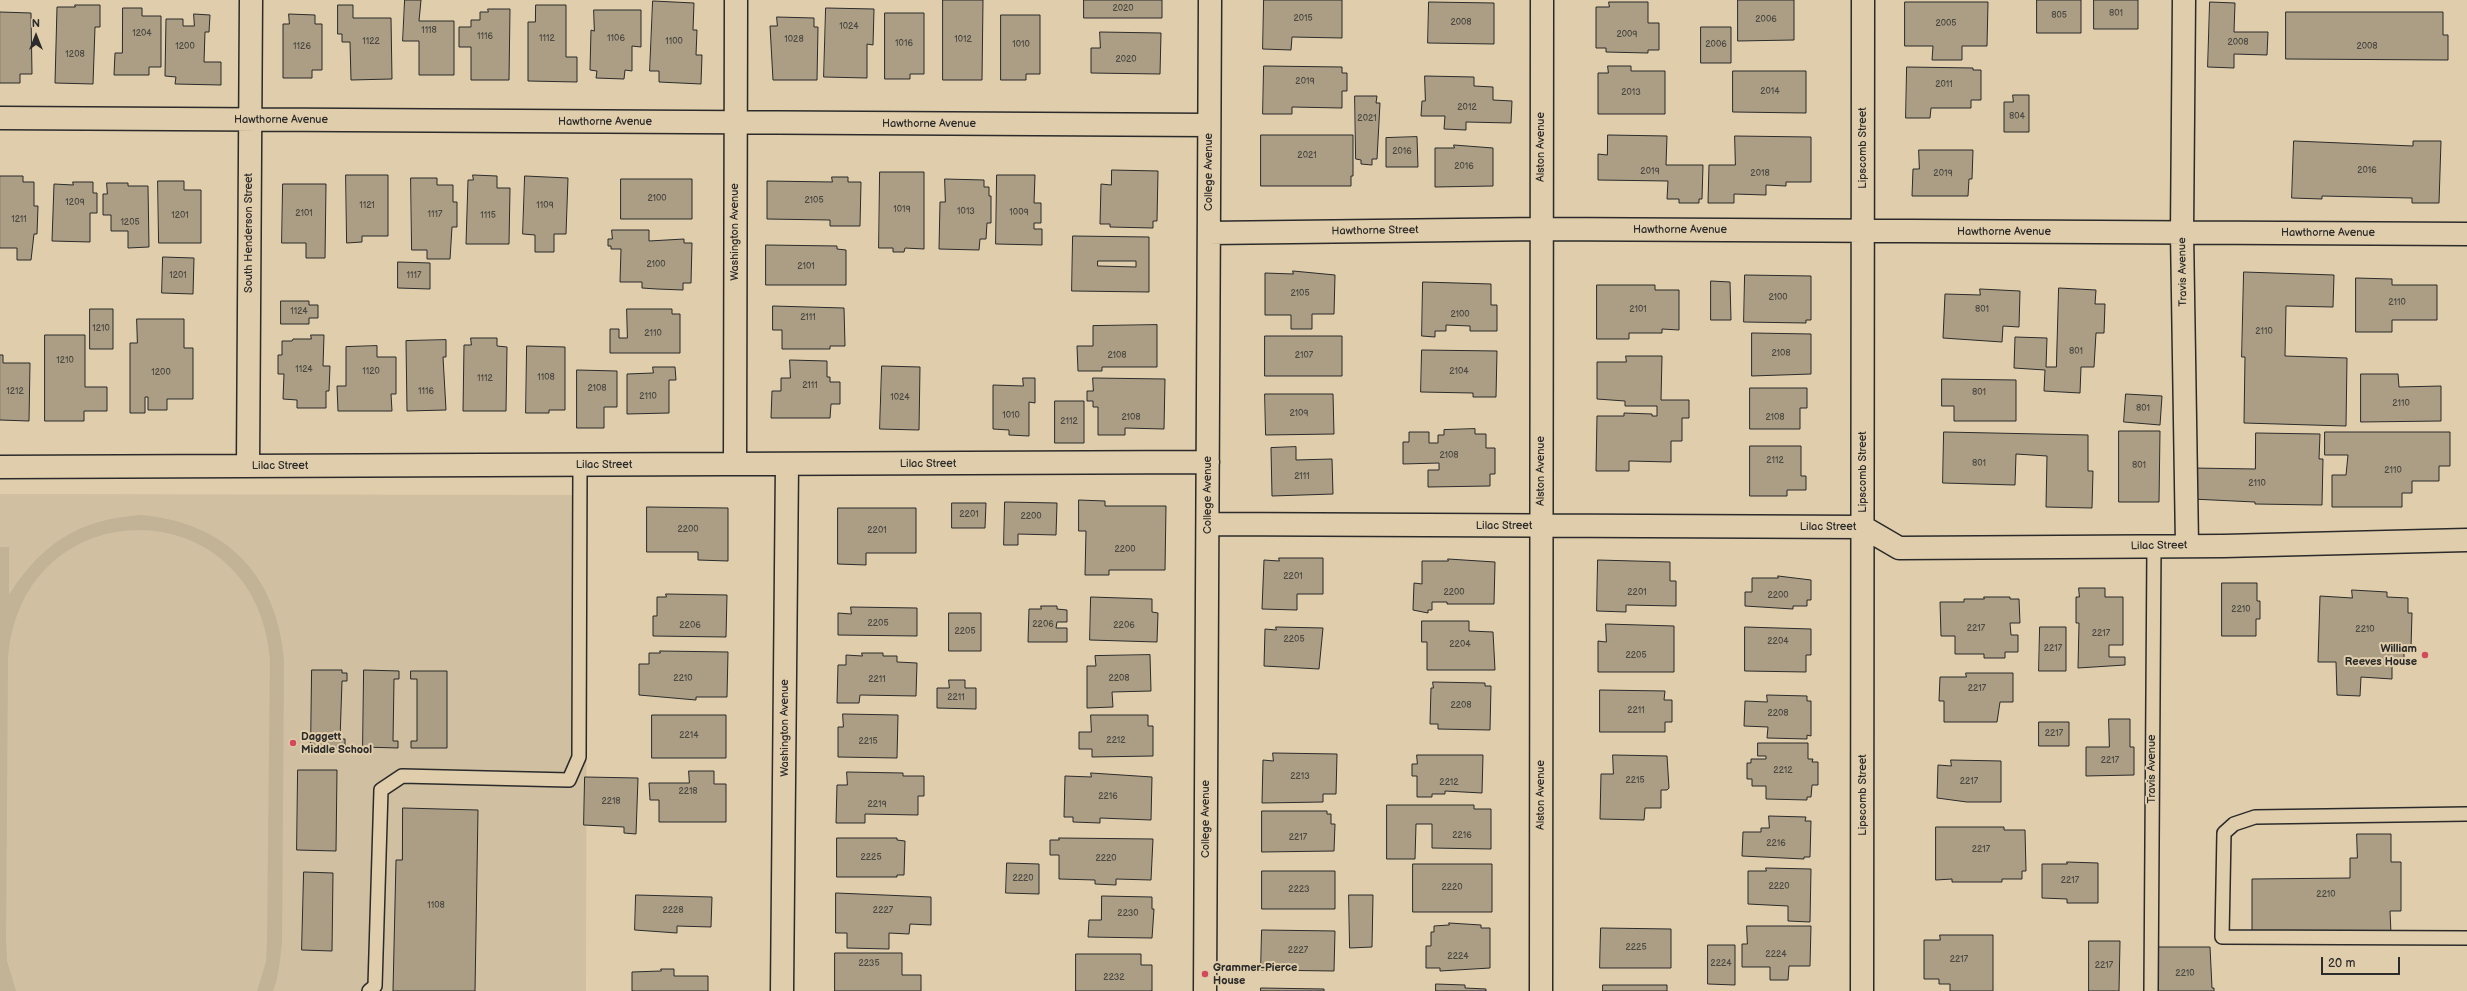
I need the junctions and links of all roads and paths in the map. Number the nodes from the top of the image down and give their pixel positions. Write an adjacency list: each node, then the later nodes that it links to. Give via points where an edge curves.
1 (251, 0): 8 (street, South Henderson Street)
2 (736, 0): 9 (street, Washington Avenue)
3 (1210, 0): 10 (street, College Avenue)
4 (1542, 0): 11 (street, Alston Avenue)
5 (1863, 0): 12 (street, Lipscomb Street)
6 (2184, 0): 13 (street, Travis Avenue)
7 (0, 118): 8 (street, Hawthorne Avenue)
8 (250, 120): 9 (street, Hawthorne Avenue); 20 (street, South Henderson Street)
9 (736, 123): 10 (street, Hawthorne Avenue); 17 (street, Washington Avenue)
10 (1209, 125): 14 (street, College Avenue)
11 (1541, 229): 12 (street, Hawthorne Avenue); 14 (street, Hawthorne Street); 23 (street, Alston Avenue)
12 (1863, 231): 13 (street, Hawthorne Avenue); 24 (street, Lipscomb Street)
13 (2182, 232): 15 (street, Hawthorne Avenue); 26 (street, Travis Avenue)
14 (1209, 233): 16 (street, College Avenue)
15 (2467, 234)
16 (1208, 462): 18 (street, Lilac Street); 22 (street, College Avenue)
17 (735, 464): 18 (street, Lilac Street); 19 (street, Lilac Street)
18 (787, 464): 31 (street, Washington Avenue)
19 (580, 465): 20 (street, Lilac Street); 30 (lane, via 579,757 569,780 402,776 381,790 375,986)
20 (248, 466): 21 (street, Lilac Street)
21 (0, 467)
22 (1208, 524): 23 (street, Lilac Street); 32 (street, College Avenue)
23 (1541, 526): 24 (street, Lilac Street); 33 (street, Alston Avenue)
24 (1863, 528): 27 (street, Lilac Street, via 1899,548); 34 (street, Lipscomb Street)
25 (2467, 540): 26 (street, Lilac Street)
26 (2187, 545): 27 (street, Lilac Street)
27 (2154, 546): 35 (lane, Travis Avenue)
28 (2467, 814): 29 (lane, via 2255,817 2234,824 2224,833 2222,937)
29 (2467, 938)
30 (369, 991)
31 (782, 991)
32 (1205, 991)
33 (1541, 991)
34 (1862, 991)
35 (2151, 991)

